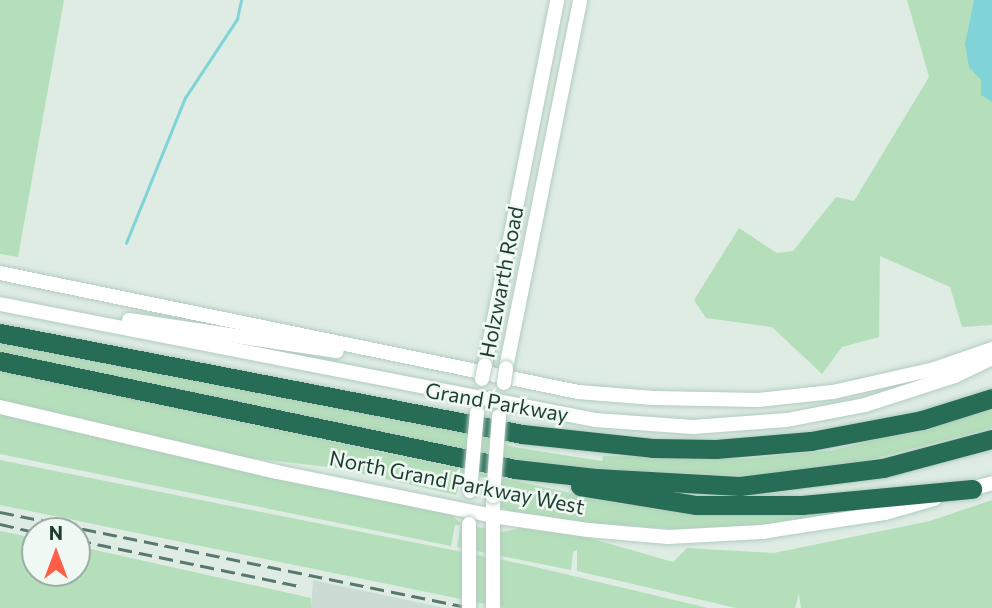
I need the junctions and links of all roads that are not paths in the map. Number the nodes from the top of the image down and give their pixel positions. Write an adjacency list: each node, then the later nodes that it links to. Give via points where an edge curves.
1 (557, 0): 11 (main road, Holzwarth Road)
2 (580, 0): 13 (main road, Holzwarth Road, bridge)
3 (0, 273): 9 (main road)
4 (0, 302): 9 (main road); 11 (main road, Grand Parkway)
5 (0, 333): 10 (highway, via 269,388 604,445 775,446 874,431)
6 (992, 349): 9 (main road, via 934,369 833,391 758,400 578,391)
7 (992, 358): 13 (main road, Grand Parkway, via 956,376 864,405 787,420 693,427)
8 (0, 361): 15 (highway, North Grand Parkway West)
9 (446, 365)
10 (992, 398)
11 (478, 405): 13 (main road, Grand Parkway); 18 (main road, Holzwarth Road, bridge)
12 (0, 407): 18 (main road, North Grand Parkway West)
13 (500, 409): 19 (main road, Holzwarth Road, bridge)
14 (992, 439): 15 (highway, North Grand Parkway West, via 883,468 740,486)
15 (514, 469): 17 (highway, via 612,494 696,505 802,505)
16 (992, 483): 17 (main road, North Grand Parkway West)
17 (972, 489): 19 (main road, North Grand Parkway West, via 885,513 762,532 668,537)
18 (469, 516): 19 (main road, North Grand Parkway West); 20 (main road, Holzwarth Road, bridge)
19 (494, 522): 21 (main road, Holzwarth Road)
20 (469, 608)
21 (493, 608)

